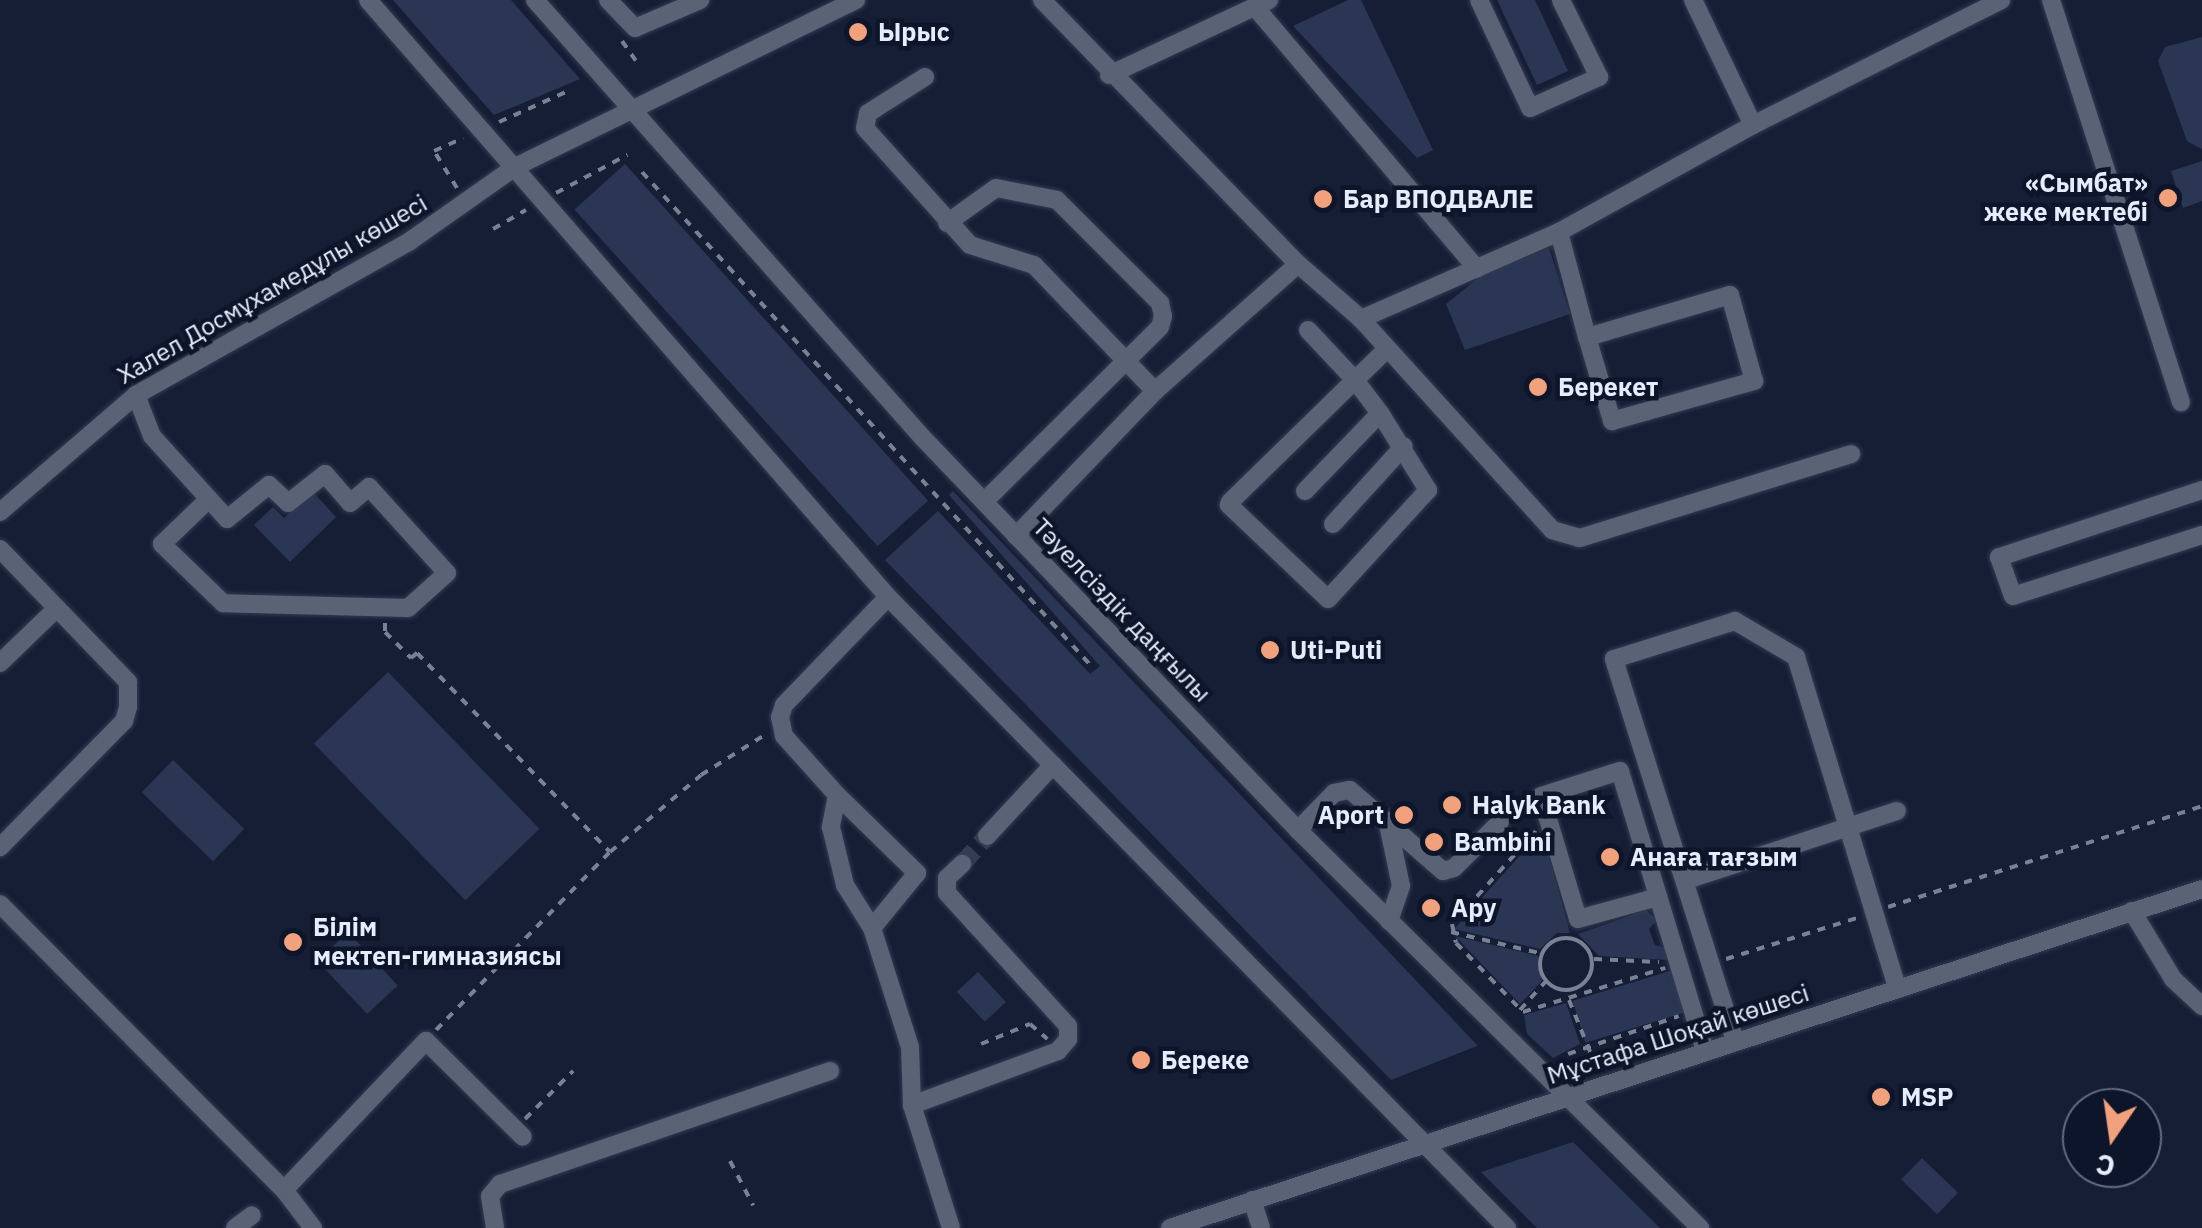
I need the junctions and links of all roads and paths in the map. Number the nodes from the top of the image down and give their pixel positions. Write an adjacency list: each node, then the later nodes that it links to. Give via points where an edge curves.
1 (368, 0): 17 (street)
2 (535, 0): 15 (street, Тәуелсіздік даңғылы)
3 (608, 0): 4 (street, via 634,28)
4 (700, 0)
5 (856, 0): 15 (street, Халел Досмұхамедұлы көшесі)
6 (1042, 0): 13 (street)
7 (1478, 0): 8 (street, via 1530,108 1598,77)
8 (1561, 0)
9 (1693, 0): 16 (street)
10 (2001, 0): 16 (street)
11 (2051, 0): 31 (street)
12 (1262, 4): 13 (street); 22 (street)
13 (1109, 75): 21 (street)
14 (925, 77): 19 (street, via 868,112 865,128)
15 (634, 110): 17 (street, Халел Досмұхамедұлы көшесі); 38 (street, Тәуелсіздік даңғылы)
16 (1753, 125): 20 (street)
17 (515, 167): 30 (street, Халел Досмұхамедұлы көшесі, via 410,241); 44 (street)
18 (642, 172): 48 (path)
19 (947, 223): 27 (street, via 970,245 1034,264); 27 (street, via 996,188 1058,200 1160,304 1160,327)
20 (1559, 232): 22 (street); 25 (street)
21 (1298, 264): 23 (street); 29 (street)
22 (1477, 269): 23 (street)
23 (1360, 319): 26 (street)
24 (1308, 330): 28 (street)
25 (1587, 337): 25 (street, via 1612,422 1754,382 1730,295)
26 (1387, 349): 28 (street); 34 (street, via 1522,502 1552,530 1580,538)
27 (1126, 362): 29 (street); 38 (street)
28 (1355, 380): 32 (street); 33 (street, via 1230,508 1328,599 1424,500 1427,480)
29 (1156, 392): 42 (street)
30 (136, 395): 37 (street, via 152,436); 39 (street, Халел Досмұхамедұлы көшесі)
31 (2181, 404)
32 (1380, 413): 33 (street); 36 (street)
33 (1404, 446): 40 (street)
34 (1851, 454)
35 (2202, 490): 41 (street, via 1999,558 2013,596)
36 (1305, 491)
37 (209, 498): 46 (street, via 162,544 223,603); 46 (street, via 227,519 269,485 288,503 324,474 350,503 370,488 446,573 408,608)
38 (984, 502): 42 (street, Тәуелсіздік даңғылы)
39 (0, 512)
40 (1333, 524)
41 (2202, 535)
42 (1016, 536): 58 (street, Тәуелсіздік даңғылы)
43 (0, 549): 45 (street)
44 (888, 597): 49 (street, via 784,705); 50 (street)
45 (56, 608): 47 (street); 60 (street, via 128,682 128,707 124,721)
46 (386, 608): 61 (path, via 385,632 411,658 418,653)
47 (0, 663)
48 (1093, 668)
49 (782, 725): 51 (street, via 784,736); 61 (path, via 701,775)
50 (1053, 765): 59 (street); 95 (street)
51 (837, 795): 70 (street, via 831,827 845,885); 70 (street, via 917,872)
52 (2202, 806): 67 (path)
53 (1897, 810): 56 (street)
54 (1548, 818): 65 (street, via 1578,920); 65 (street, via 1541,796 1620,771); 71 (path)
55 (1500, 822): 57 (street, via 1454,868 1442,870)
56 (1852, 825): 63 (street); 63 (street, via 1796,657 1734,621 1614,660); 67 (street)
57 (1389, 829): 58 (street, via 1342,788); 69 (street, via 1400,886)
58 (1298, 830): 69 (street, Тәуелсіздік даңғылы)
59 (987, 836)
60 (0, 847)
61 (610, 852): 83 (path)
62 (962, 864): 93 (street, via 948,878 947,892 1068,1026 1068,1039 1058,1050)
63 (1688, 880): 75 (street)
64 (2202, 889): 68 (street, Мұстафа Шоқай көшесі)
65 (1658, 897): 74 (street)
66 (0, 904): 97 (street)
67 (1876, 911): 75 (path); 77 (street)
68 (2132, 912): 77 (street, Мұстафа Шоқай көшесі); 79 (street, via 2172,979)
69 (1389, 921): 92 (street, Тәуелсіздік даңғылы)
70 (872, 928): 93 (street, via 910,1047)
71 (1450, 932): 72 (path); 80 (path)
72 (1542, 954): 73 (path, via 1565,938 1579,941); 76 (path)
73 (1592, 959): 74 (path); 76 (path, via 1581,985 1559,989)
74 (1679, 963): 78 (path); 81 (street)
75 (1712, 963): 84 (street)
76 (1547, 980): 80 (path)
77 (1897, 988): 84 (street, Мұстафа Шоқай көшесі)
78 (1569, 1000): 80 (path); 86 (path)
79 (2202, 1006)
80 (1520, 1010)
81 (1694, 1012): 86 (path); 87 (street)
82 (1045, 1037): 85 (path, via 1030,1024)
83 (426, 1041): 94 (street); 97 (street)
84 (1736, 1041): 87 (street, Мұстафа Шоқай көшесі)
85 (981, 1044)
86 (1584, 1047): 88 (path); 91 (path)
87 (1706, 1051): 92 (street, Мұстафа Шоқай көшесі)
88 (1568, 1054)
89 (830, 1070): 103 (street, via 500,1184 490,1196)
90 (573, 1072): 94 (path)
91 (1599, 1074)
92 (1564, 1097): 95 (street, Мұстафа Шоқай көшесі); 108 (street, Тәуелсіздік даңғылы)
93 (912, 1105): 104 (street)
94 (519, 1134)
95 (1422, 1144): 98 (street, Мұстафа Шоқай көшесі); 107 (street)
96 (730, 1162): 99 (path)
97 (284, 1190): 102 (street)
98 (1252, 1200): 105 (street, Мұстафа Шоқай көшесі); 106 (street)
99 (753, 1205)
100 (252, 1214): 101 (street)
101 (235, 1228)
102 (313, 1228)
103 (495, 1228)
104 (951, 1228)
105 (1170, 1228)
106 (1262, 1228)
107 (1507, 1228)
108 (1700, 1228)

